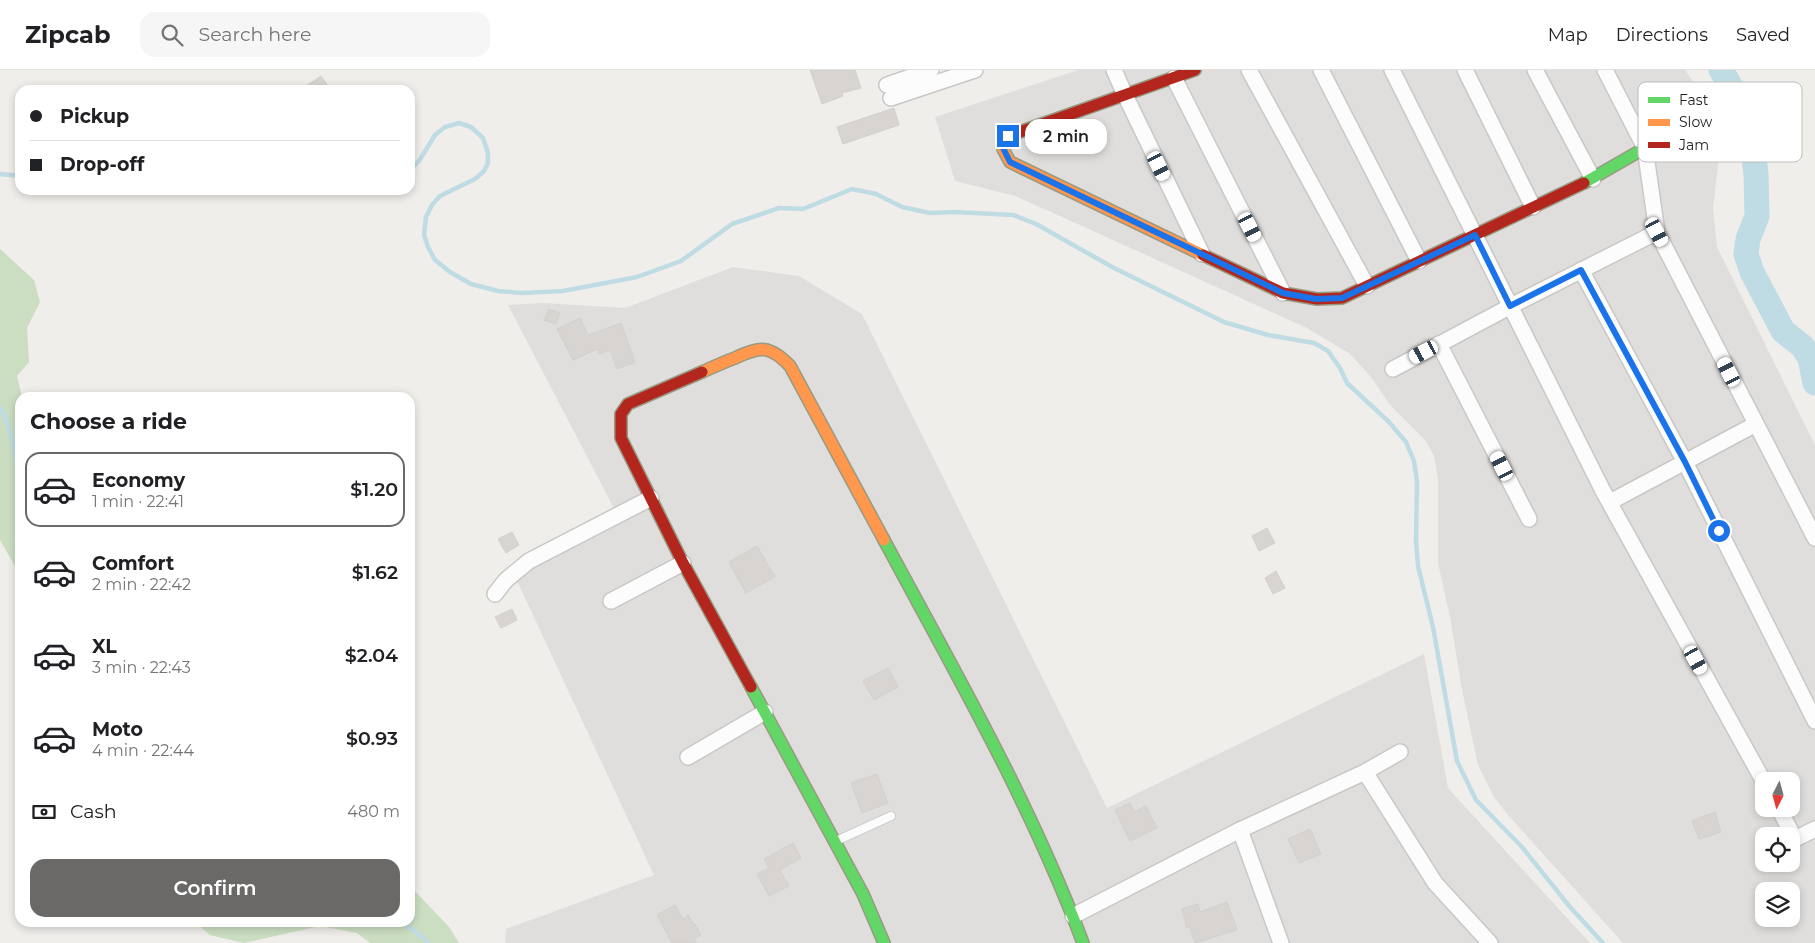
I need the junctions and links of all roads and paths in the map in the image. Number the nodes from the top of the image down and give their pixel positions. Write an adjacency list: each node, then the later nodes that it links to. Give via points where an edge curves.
1 (931, 70): 2 (street, via 889,92)
2 (976, 70)
3 (1114, 70): 12 (street)
4 (1195, 70): 11 (street)
5 (1249, 70): 23 (street)
6 (1321, 70): 21 (street)
7 (1392, 70): 19 (street)
8 (1465, 70): 17 (street)
9 (1535, 70): 16 (street)
10 (1605, 70): 13 (street)
11 (1174, 78): 12 (street); 24 (street)
12 (1125, 95): 20 (street); 20 (street, via 1008,136 1003,148 1010,162)
13 (1638, 134)
14 (1638, 152): 16 (street)
15 (1647, 162): 18 (street)
16 (1593, 179): 17 (street)
17 (1533, 207): 19 (street)
18 (1657, 232): 22 (street); 28 (street)
19 (1475, 235): 21 (street); 25 (street)
20 (1202, 254): 24 (street)
21 (1419, 262): 23 (street)
22 (1581, 270): 25 (street); 29 (street)
23 (1368, 286): 24 (street, via 1342,298 1316,299)
24 (1283, 293)
25 (1510, 306): 26 (street); 31 (street)
26 (1439, 344): 27 (street); 32 (street)
27 (1393, 369)
28 (1756, 424): 29 (street); 33 (street)
29 (1685, 462): 31 (street); 38 (street)
30 (651, 498): 34 (street); 35 (street, via 529,562 506,580); 48 (street, via 620,438 621,414 628,404 754,349 776,352 790,366 982,721 1022,799)
31 (1610, 502): 42 (street)
32 (1529, 519)
33 (1815, 538)
34 (683, 562): 36 (street); 37 (street)
35 (495, 594)
36 (611, 601)
37 (764, 712): 40 (street); 47 (street)
38 (1815, 721)
39 (1400, 752): 41 (street)
40 (688, 757)
41 (1365, 772): 46 (street); 52 (street, via 1435,883)
42 (1758, 772)
43 (891, 816): 47 (lane)
44 (1783, 818): 45 (street, via 1795,838)
45 (1815, 829)
46 (1240, 830): 48 (street); 51 (street)
47 (834, 842): 49 (street, via 863,894)
48 (1073, 916): 50 (street)
49 (884, 943)
50 (1083, 943)
51 (1281, 943)
52 (1490, 943)

